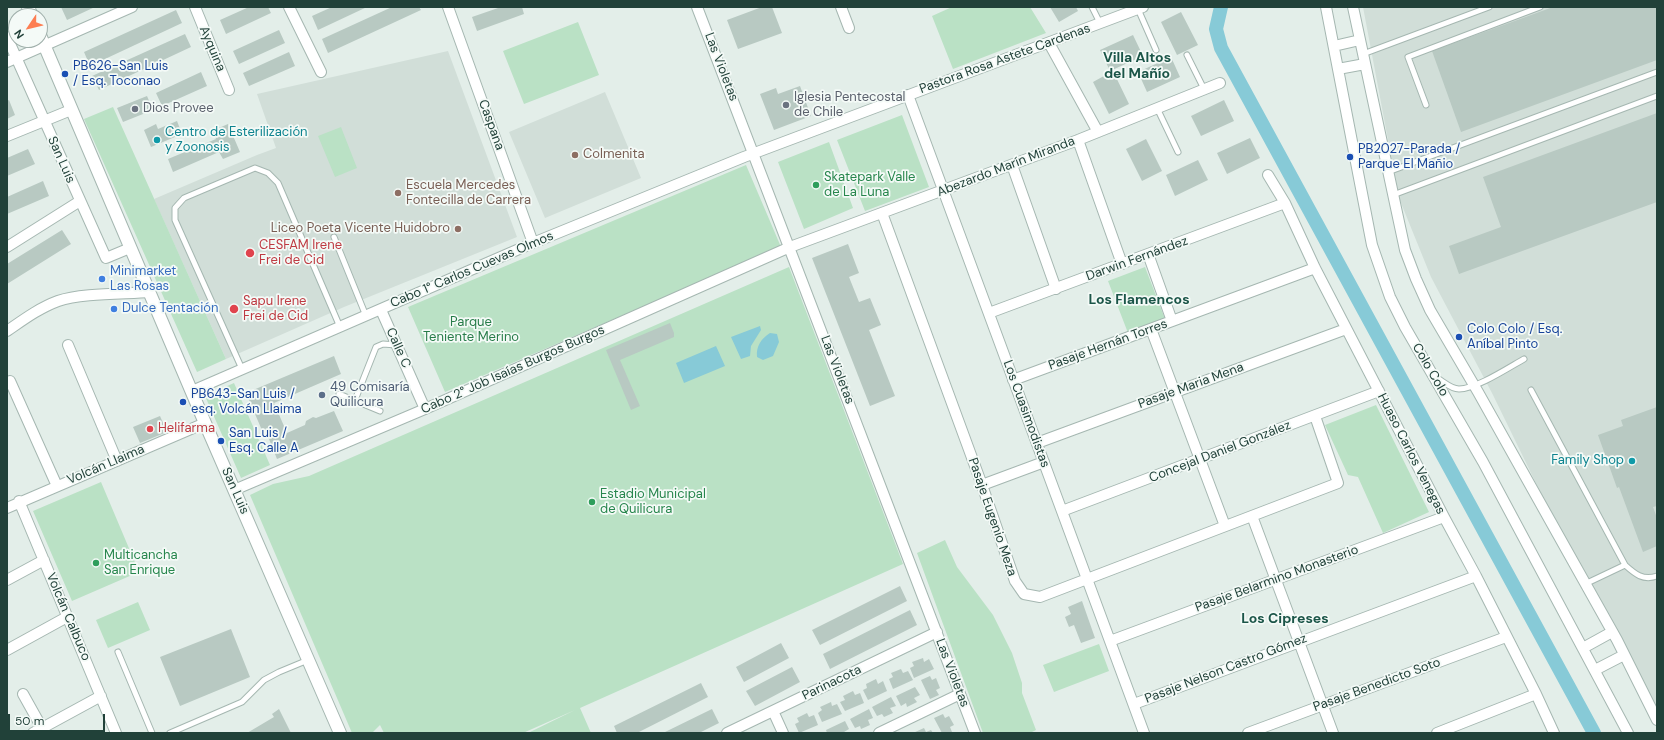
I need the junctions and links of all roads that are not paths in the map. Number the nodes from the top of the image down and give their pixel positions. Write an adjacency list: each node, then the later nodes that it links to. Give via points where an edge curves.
1 (132, 7): 16 (street)
2 (195, 7): 31 (street, Ayquina)
3 (288, 7): 27 (street)
4 (448, 7): 52 (street, Caspana)
5 (698, 7): 42 (street, Las Violetas)
6 (842, 7): 14 (street)
7 (1092, 7): 13 (lane)
8 (1326, 7): 19 (street, Colo Colo)
9 (1353, 7): 17 (street)
10 (1489, 7): 24 (lane)
11 (1540, 7): 34 (lane, via 1408,57)
12 (1141, 8): 13 (street, Pastora Rosa Astete Cardenas); 22 (lane)
13 (1100, 23): 18 (street, Pastora Rosa Astete Cardenas)
14 (849, 28)
15 (7, 37): 25 (street, San Luis)
16 (48, 38)
17 (1360, 40): 19 (street); 24 (street)
18 (1049, 43): 32 (street, Pastora Rosa Astete Cardenas); 38 (street)
19 (1334, 46): 26 (street, Colo Colo)
20 (30, 48): 25 (street)
21 (45, 48): 36 (street, San Luis)
22 (1156, 50)
23 (1187, 55): 30 (lane)
24 (1364, 59): 26 (street); 44 (street)
25 (12, 60): 37 (street, San Luis)
26 (1338, 69): 73 (street, Colo Colo, via 1372,245 1390,297)
27 (321, 72)
28 (1657, 72): 44 (lane)
29 (1220, 83): 30 (street, Abezardo Marín Miranda)
30 (1204, 89): 35 (street, Abezardo Marín Miranda)
31 (229, 90)
32 (908, 95): 42 (street, Pastora Rosa Astete Cardenas); 46 (street, Los Cuasimodistas)
33 (1657, 96): 47 (lane)
34 (1426, 105)
35 (1157, 108): 38 (street, Abezardo Marín Miranda); 41 (lane)
36 (71, 110): 37 (street); 55 (street, San Luis)
37 (44, 121): 39 (street); 48 (street, San Luis)
38 (1098, 132): 40 (street, Abezardo Marín Miranda)
39 (7, 136)
40 (1078, 140): 43 (street, Abezardo Marín Miranda); 57 (street)
41 (1178, 152)
42 (754, 153): 52 (street, Cabo 1° Carlos Cuevas Olmos); 54 (street, Las Violetas)
43 (1012, 165): 46 (street, Abezardo Marín Miranda); 59 (street)
44 (1388, 172): 47 (street)
45 (1268, 175): 49 (street, Huaso Carlos Venegas)
46 (943, 191): 50 (street, Abezardo Marín Miranda); 62 (street, Los Cuasimodistas)
47 (1393, 195): 76 (street, via 1405,250 1416,279 1430,310)
48 (80, 201): 53 (street); 55 (street, San Luis, via 106,258)
49 (1285, 203): 56 (street, Darwin Fernández); 58 (street, Huaso Carlos Venegas)
50 (882, 214): 54 (street, Abezardo Marín Miranda); 91 (street, Pasaje Eugenio Meza)
51 (334, 237): 63 (lane)
52 (534, 243): 61 (street, Cabo 1° Carlos Cuevas Olmos)
53 (7, 247)
54 (790, 247): 83 (street, Cabo 2° Job Isaías Burgos Burgos); 109 (street, Las Violetas)
55 (130, 248): 60 (street, San Luis)
56 (1148, 254): 57 (street, Darwin Fernández); 64 (street)
57 (1122, 264): 59 (street, Darwin Fernández)
58 (1315, 268): 64 (street, Pasaje Hernán Torres); 67 (street, Huaso Carlos Venegas)
59 (1056, 289): 62 (street, Darwin Fernández)
60 (150, 292): 68 (street, via 78,297 59,301 41,309); 78 (street, San Luis)
61 (381, 310): 63 (street, Cabo 1° Carlos Cuevas Olmos); 70 (street, Calle C)
62 (989, 314): 74 (street, Los Cuasimodistas)
63 (366, 316): 65 (street, Cabo 1° Carlos Cuevas Olmos)
64 (1172, 321): 66 (street, Pasaje Hernán Torres)
65 (340, 327): 72 (street, Cabo 1° Carlos Cuevas Olmos); 72 (lane, via 278,183 268,173 255,168 184,198 175,208 175,220)
66 (1151, 328): 74 (street, Pasaje Hernán Torres); 80 (street)
67 (1346, 329): 79 (street, Huaso Carlos Venegas); 80 (street, Pasaje Maria Mena)
68 (7, 331)
69 (68, 345): 89 (street)
70 (396, 345): 82 (lane, via 383,344 376,347); 83 (street, Calle C)
71 (1524, 359): 76 (lane)
72 (242, 369): 78 (street, Cabo 1° Carlos Cuevas Olmos)
73 (1433, 374): 76 (lane, via 1448,386 1459,389); 114 (street, Colo Colo)
74 (1014, 380): 87 (street, Los Cuasimodistas)
75 (10, 381): 92 (street)
76 (1474, 386): 107 (street)
77 (1531, 390): 101 (lane)
78 (192, 391): 86 (street, San Luis)
79 (1379, 391): 85 (street, Concejal Daniel González); 98 (street, Huaso Carlos Venegas)
80 (1175, 392): 87 (street, Pasaje Maria Mena); 88 (street)
81 (339, 394): 82 (lane)
82 (354, 400): 84 (lane)
83 (425, 409): 93 (street, Cabo 2° Job Isaías Burgos Burgos)
84 (380, 411)
85 (1315, 416): 88 (street, Concejal Daniel González); 97 (street, Pasaje Eugenio Meza, via 1338,483)
86 (205, 424): 89 (street, Volcán Llaima); 93 (street, San Luis)
87 (1037, 443): 90 (street, Los Cuasimodistas)
88 (1200, 459): 96 (street, Concejal Daniel González); 99 (street)
89 (117, 460): 92 (street, Volcán Llaima)
90 (1044, 462): 91 (street); 96 (street, Los Cuasimodistas)
91 (982, 485): 104 (street, Pasaje Eugenio Meza, via 1015,582 1024,594 1040,597)
92 (57, 486): 94 (street, Volcán Llaima)
93 (234, 490): 118 (street, San Luis)
94 (19, 501): 95 (street, Volcán Llaima); 100 (street, Volcán Calbuco)
95 (7, 508)
96 (1062, 511): 104 (street, Los Cuasimodistas)
97 (1252, 516): 99 (street, Pasaje Eugenio Meza); 105 (street)
98 (1444, 517): 102 (street, Huaso Carlos Venegas); 105 (street, Pasaje Belarmino Monasterio)
99 (1225, 526): 104 (street, Pasaje Eugenio Meza)
100 (44, 560): 106 (street); 108 (street, Volcán Calbuco)
101 (1625, 564): 103 (lane, via 1639,577); 107 (lane)
102 (1476, 576): 111 (street, Huaso Carlos Venegas); 113 (street, Pasaje Nelson Castro Gómez)
103 (1657, 576)
104 (1087, 578): 112 (street, Los Cuasimodistas)
105 (1276, 579): 112 (street, Pasaje Belarmino Monasterio); 113 (street)
106 (7, 580)
107 (1585, 584): 110 (street)
108 (68, 617): 115 (street); 123 (street, Volcán Calbuco)
109 (937, 632): 121 (street, Las Violetas); 126 (street, Parinacota)
110 (1612, 632): 114 (street); 117 (street)
111 (1506, 637): 122 (street, Huaso Carlos Venegas); 125 (street, Pasaje Benedicto Soto)
112 (1110, 641): 124 (street, Los Cuasimodistas)
113 (1299, 642): 124 (street, Pasaje Nelson Castro Gómez); 125 (street)
114 (1583, 648): 119 (street, Colo Colo)
115 (7, 650)
116 (118, 652): 132 (lane)
117 (1624, 655): 119 (street); 127 (street)
118 (309, 660): 133 (lane, via 264,680 242,702); 134 (street, San Luis)
119 (1595, 670): 144 (street, Colo Colo)
120 (23, 694): 128 (street)
121 (960, 694): 137 (street); 138 (street, Las Violetas)
122 (1536, 694): 142 (street); 143 (street, Huaso Carlos Venegas)
123 (101, 696): 128 (street); 131 (street, Volcán Calbuco)
124 (1134, 704): 139 (street, Los Cuasimodistas)
125 (1323, 705): 140 (street, Pasaje Benedicto Soto); 141 (street)
126 (773, 711): 129 (street, Parinacota); 136 (street)
127 (1657, 720)
128 (42, 728): 130 (street)
129 (740, 730): 135 (street, Parinacota)
130 (33, 733)
131 (116, 733)
132 (152, 733)
133 (170, 733)
134 (340, 733)
135 (727, 733)
136 (783, 733)
137 (879, 733)
138 (975, 733)
139 (1144, 733)
140 (1248, 733)
141 (1333, 733)
142 (1437, 733)
143 (1554, 733)
144 (1628, 733)

